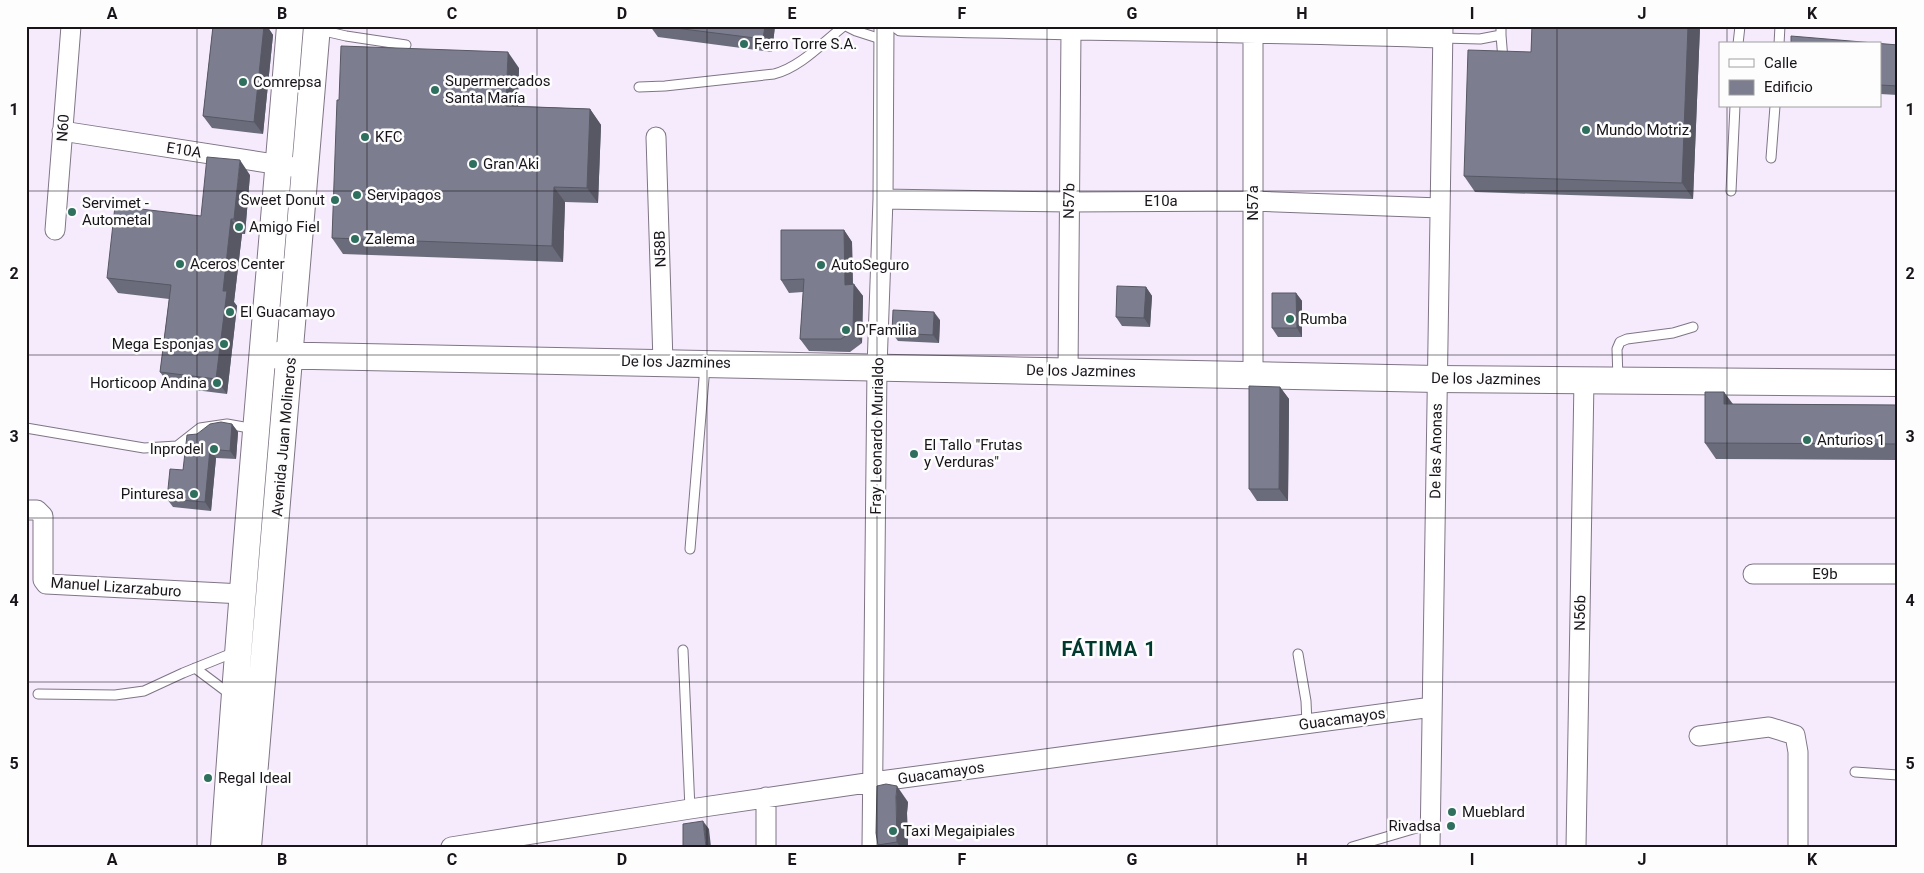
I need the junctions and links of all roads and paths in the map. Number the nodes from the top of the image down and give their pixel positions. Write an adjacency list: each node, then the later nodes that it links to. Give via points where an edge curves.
1 (71, 26): 21 (street, N60)
2 (290, 26): 24 (street, Avenida Juan Molineros)
3 (845, 26): 13 (lane, via 856,32); 18 (lane, via 794,66 774,74)
4 (901, 26): 8 (street)
5 (1740, 26): 14 (lane)
6 (1780, 26): 15 (lane)
7 (317, 28): 16 (lane); 25 (street, Avenida Juan Molineros)
8 (1070, 29): 9 (street); 29 (street, N57b)
9 (1158, 29): 11 (street)
10 (1501, 31): 12 (lane, via 1480,39); 17 (lane)
11 (1253, 32): 12 (street); 28 (street, N57a)
12 (1442, 32): 30 (street, De las Anonas)
13 (884, 33): 27 (street, Fray Leonardo Murialdo)
14 (1738, 42)
15 (1779, 42)
16 (406, 45)
17 (1503, 60)
18 (639, 87)
19 (1735, 108): 26 (lane)
20 (1775, 108): 23 (lane)
21 (62, 131): 24 (street, E10A); 31 (street, N60)
22 (656, 137): 35 (street, N58B)
23 (1771, 158)
24 (279, 164): 25 (street, E10A); 33 (street, Avenida Juan Molineros)
25 (306, 169): 34 (street, Avenida Juan Molineros)
26 (1731, 191)
27 (883, 200): 29 (street, E10a); 37 (street, Fray Leonardo Murialdo)
28 (1254, 201): 29 (street, E10a); 30 (street, E10a); 39 (street, N57a)
29 (1069, 202): 38 (street, N57b)
30 (1440, 208): 40 (street, De las Anonas)
31 (55, 230)
32 (1693, 327): 42 (lane, via 1620,342 1617,349)
33 (264, 354): 34 (street, De los Jazmines); 45 (street, Avenida Juan Molineros)
34 (291, 354): 35 (street, De los Jazmines); 68 (street, Avenida Juan Molineros)
35 (663, 362): 36 (street, De los Jazmines)
36 (705, 363): 37 (street, De los Jazmines); 47 (lane)
37 (877, 367): 38 (street, De los Jazmines); 62 (street, Fray Leonardo Murialdo)
38 (1068, 372): 39 (street, De los Jazmines)
39 (1253, 374): 40 (street, De los Jazmines)
40 (1437, 379): 41 (street, De los Jazmines); 57 (street, De las Anonas)
41 (1584, 380): 42 (street, De los Jazmines); 74 (street, N56b)
42 (1618, 380): 43 (street, De los Jazmines)
43 (1898, 383)
44 (26, 428): 45 (lane, via 144,448 177,446 200,428 227,424)
45 (257, 429): 50 (street, Avenida Juan Molineros)
46 (26, 510): 50 (street, Manuel Lizarzaburo, via 36,510 43,516 43,580 46,584)
47 (690, 550)
48 (1752, 574): 49 (street, E9b)
49 (1898, 574)
50 (243, 594): 52 (street, Avenida Juan Molineros)
51 (682, 650): 64 (lane)
52 (237, 651): 54 (lane); 56 (street, Avenida Juan Molineros)
53 (1298, 654): 58 (lane)
54 (195, 668): 55 (lane, via 144,691 115,695); 56 (lane)
55 (38, 694)
56 (234, 697): 67 (street, Avenida Juan Molineros)
57 (1432, 707): 58 (street, Guacamayos); 65 (street, De las Anonas)
58 (1307, 724): 62 (street, Guacamayos)
59 (1699, 736): 75 (street, via 1769,727 1794,734 1798,752)
60 (1855, 772): 61 (lane)
61 (1898, 774)
62 (873, 782): 63 (street, Guacamayos); 71 (street, Fray Leonardo Murialdo)
63 (766, 797): 64 (street, Guacamayos); 70 (street)
64 (690, 808): 69 (street, Guacamayos)
65 (1430, 824): 66 (lane); 73 (street, De las Anonas)
66 (1382, 842): 72 (lane)
67 (224, 847)
68 (248, 847)
69 (451, 847)
70 (766, 847)
71 (872, 847)
72 (1352, 847)
73 (1430, 847)
74 (1576, 847)
75 (1798, 847)

